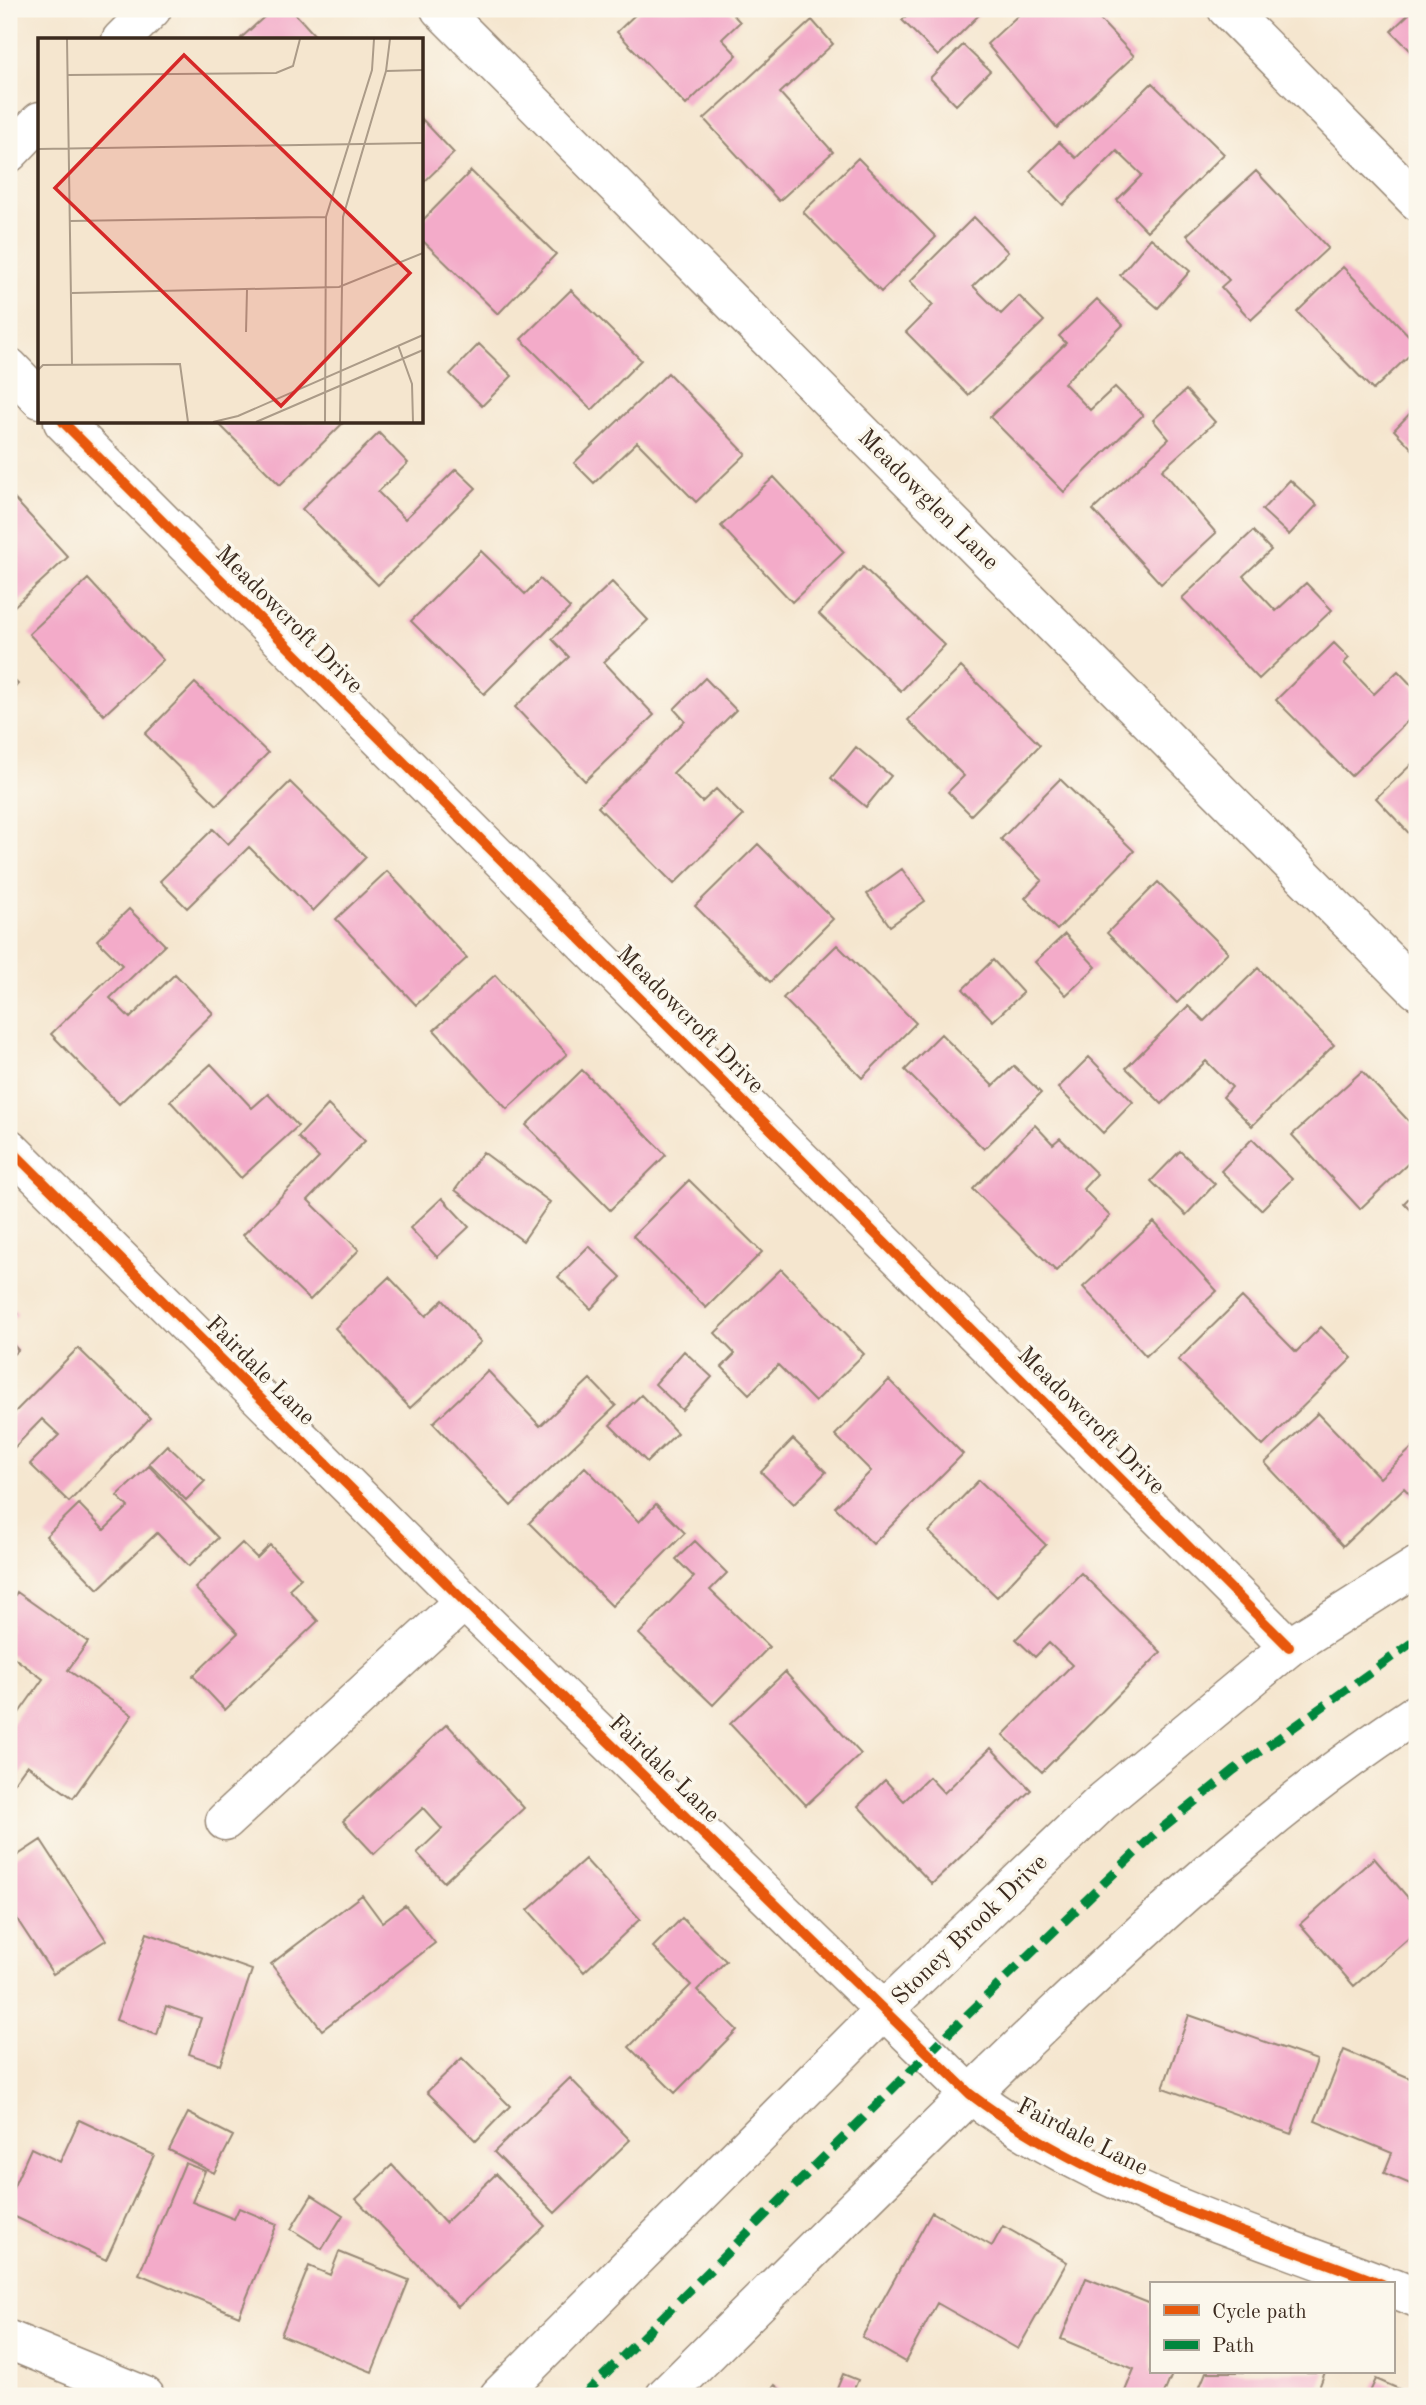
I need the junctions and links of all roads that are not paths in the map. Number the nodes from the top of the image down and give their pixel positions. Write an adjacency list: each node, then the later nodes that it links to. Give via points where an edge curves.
1 (152, 9): 4 (street)
2 (440, 9): 11 (street, Meadowglen Lane)
3 (1227, 9): 7 (street)
4 (123, 38)
5 (38, 123): 6 (street)
6 (9, 153)
7 (1417, 201)
8 (9, 367): 9 (street)
9 (38, 397)
10 (65, 424): 15 (street, Meadowcroft Drive)
11 (1417, 990)
12 (9, 1148): 14 (street, Fairdale Lane)
13 (1417, 1566): 15 (street, Stoney Brook Drive)
14 (464, 1601): 17 (street); 18 (street, Fairdale Lane)
15 (1289, 1647): 18 (street, Stoney Brook Drive, via 1102,1802)
16 (1417, 1713): 19 (street, via 1182,1893)
17 (225, 1821)
18 (884, 2010): 19 (street, Fairdale Lane); 25 (street, Stoney Brook Drive)
19 (970, 2094): 20 (street, Fairdale Lane, via 1011,2125 1106,2177); 26 (street)
20 (1377, 2282)
21 (1394, 2288): 22 (street)
22 (1417, 2298)
23 (9, 2340): 24 (street)
24 (145, 2396)
25 (499, 2396)
26 (665, 2396)

